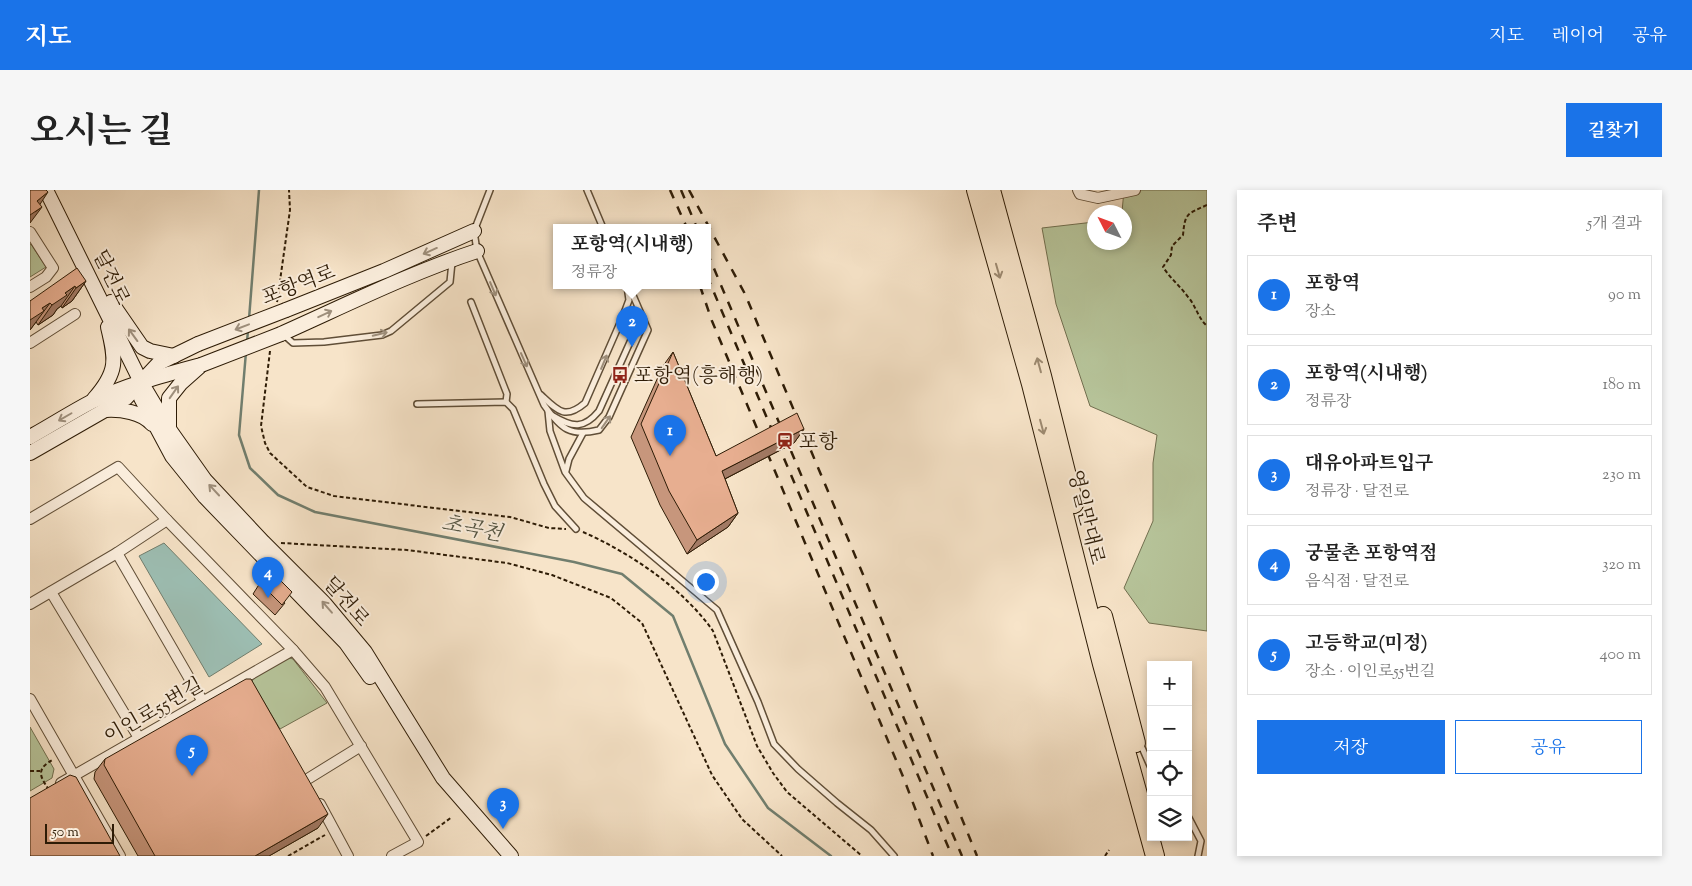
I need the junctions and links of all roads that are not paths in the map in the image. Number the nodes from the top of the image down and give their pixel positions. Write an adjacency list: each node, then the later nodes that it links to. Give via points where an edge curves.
1 (46, 190): 15 (street, 달전로)
2 (490, 190): 10 (lane)
3 (587, 190): 9 (lane)
4 (967, 190): 12 (highway)
5 (976, 190): 12 (highway, 영일만대로)
6 (1078, 190): 7 (street, via 1080,194 1098,198)
7 (1135, 190)
8 (993, 194): 48 (highway, 영일만대로, one-way to 8)
9 (601, 224)
10 (474, 231): 13 (lane); 25 (street, 포항역로, one-way to 25, bridge, via 384,271 281,307)
11 (30, 232): 16 (street, via 53,268)
12 (992, 250): 63 (highway, 영일만대로, one-way to 63, via 1031,384)
13 (477, 251): 14 (street, 포항역로); 28 (lane, one-way to 28)
14 (452, 259): 23 (street, 포항역로, one-way to 14); 23 (lane, one-way to 14, via 293,343 382,335 450,282)
15 (91, 278): 20 (street, 달전로); 25 (street, one-way to 15, via 142,347)
16 (30, 288)
17 (628, 289): 28 (lane, one-way to 17, via 555,408 566,412 575,411 585,403 623,316 629,300)
18 (630, 289): 21 (lane)
19 (471, 302): 30 (lane, via 507,394)
20 (103, 304): 27 (street, 달전로); 29 (street, via 114,352 112,371 107,384)
21 (637, 304): 33 (lane, via 635,331 600,411 590,421 578,426); 35 (lane, one-way to 21, via 600,430 609,417 648,330)
22 (75, 314): 24 (street)
23 (282, 334): 26 (street, 포항역로, bridge)
24 (30, 343)
25 (174, 356): 27 (street, 포항역로, via 160,363)
26 (201, 365): 27 (street, 포항역로); 34 (street, one-way to 26, via 169,398)
27 (141, 382): 29 (street, 포항역로); 32 (street, 포항역로, via 126,398); 34 (street, 달전로, via 140,398)
28 (539, 393): 33 (lane)
29 (91, 402): 36 (street, 포항역로, one-way to 36)
30 (506, 402): 31 (lane); 41 (lane, via 514,409 555,506)
31 (417, 404)
32 (105, 410): 34 (street, via 116,409 148,418); 37 (street, 포항역로)
33 (549, 413): 35 (lane, via 566,430); 38 (lane, via 550,431)
34 (164, 431): 60 (street, 달전로, via 172,456 206,497 346,643 435,780); 61 (street, 달전로, one-way to 34, via 443,778 365,652 324,603 205,480)
35 (583, 433): 38 (lane)
36 (30, 437)
37 (30, 453)
38 (565, 472): 62 (lane, via 584,498 717,610 774,744 798,769 871,830)
39 (30, 519): 40 (street, via 118,467)
40 (167, 520): 42 (street); 45 (street)
41 (576, 529)
42 (117, 553): 43 (street); 47 (street)
43 (51, 592): 44 (street); 49 (street)
44 (30, 604)
45 (293, 650): 47 (street, 이인로55번길, via 248,682); 50 (street, via 324,687)
46 (30, 699): 52 (street)
47 (203, 702): 49 (street, 이인로55번길)
48 (1130, 719): 51 (lane); 54 (highway, 영일만대로)
49 (139, 738): 52 (street, 이인로55번길)
50 (361, 746): 58 (street, via 308,784); 59 (street, via 418,842)
51 (1147, 759)
52 (75, 775): 53 (street, 이인로55번길); 57 (street)
53 (49, 790)
54 (1149, 796)
55 (1192, 824): 65 (lane, via 1201,841)
56 (1161, 841): 64 (highway)
57 (120, 856)
58 (348, 856)
59 (392, 856)
60 (503, 856)
61 (511, 856)
62 (894, 856)
63 (1155, 856)
64 (1166, 856)
65 (1198, 856)

